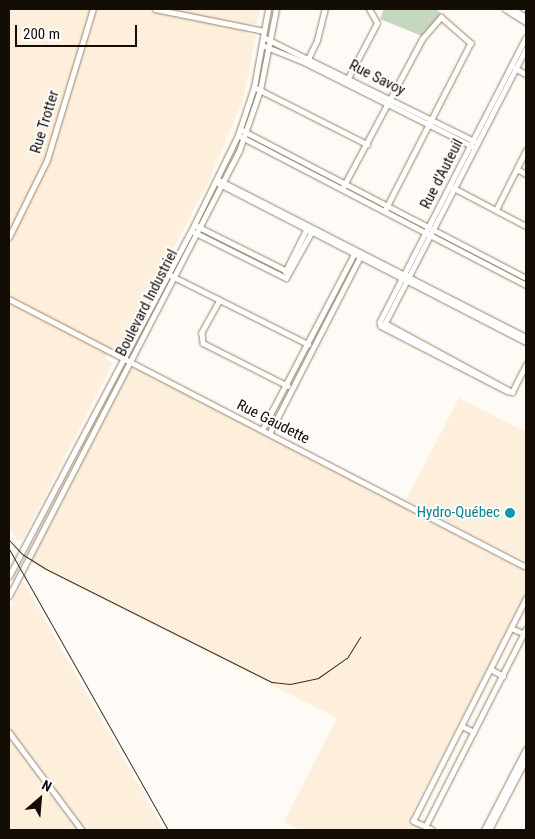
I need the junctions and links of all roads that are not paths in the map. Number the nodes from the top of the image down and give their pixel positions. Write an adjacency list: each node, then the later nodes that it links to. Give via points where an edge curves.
1 (93, 9): 52 (street, Rue Trotter, via 47,160)
2 (156, 9): 11 (street)
3 (268, 9): 11 (street, Boulevard Industriel)
4 (276, 9): 13 (street, Boulevard Industriel)
5 (324, 9): 17 (street, via 318,40)
6 (369, 9): 21 (street, via 377,21)
7 (505, 9): 10 (street)
8 (513, 9): 9 (street)
9 (526, 17)
10 (526, 22)
11 (264, 34): 13 (street, Rue Savoy); 14 (street, Boulevard Industriel)
12 (526, 38): 19 (street, Rue d'Auteuil)
13 (271, 40): 15 (street, Boulevard Industriel); 17 (street, Rue Savoy)
14 (262, 45): 15 (street, Rue Savoy); 23 (street, Boulevard Industriel)
15 (269, 47): 18 (street, Rue Savoy); 24 (street, Boulevard Industriel)
16 (526, 49): 19 (street, Rue d'Auteuil)
17 (309, 57): 18 (street); 21 (street, Rue Savoy)
18 (306, 63): 22 (street, Rue Savoy)
19 (514, 67): 20 (street); 31 (street, Rue d'Auteuil)
20 (526, 74)
21 (349, 78): 22 (street); 25 (street, Rue Savoy)
22 (346, 83): 26 (street, Rue Savoy)
23 (254, 87): 24 (street); 28 (street, Boulevard Industriel)
24 (260, 90): 29 (street, Boulevard Industriel); 30 (street)
25 (391, 99): 26 (street); 27 (street, Rue Savoy); 27 (street, via 422,39 441,17 470,43)
26 (388, 104): 27 (street, Rue Savoy); 30 (street)
27 (431, 122): 31 (street, Rue Savoy); 42 (street)
28 (239, 132): 29 (street); 37 (street, Boulevard Industriel)
29 (246, 135): 33 (street); 34 (street); 38 (street, Boulevard Industriel)
30 (367, 144): 39 (street)
31 (474, 144): 40 (street, Rue d'Auteuil)
32 (526, 150): 35 (street)
33 (300, 160): 34 (street); 39 (street)
34 (298, 166): 41 (street)
35 (517, 169): 36 (street); 43 (street)
36 (526, 174)
37 (217, 181): 38 (street); 45 (street, Boulevard Industriel)
38 (223, 184): 45 (street, Boulevard Industriel); 47 (street)
39 (345, 184): 41 (street); 42 (street)
40 (452, 187): 43 (street); 48 (street, Rue d'Auteuil)
41 (342, 189): 44 (street)
42 (388, 206): 44 (street); 48 (street)
43 (496, 210): 46 (street)
44 (385, 211): 51 (street)
45 (197, 226): 50 (street, Boulevard Industriel); 55 (street)
46 (526, 226)
47 (308, 227): 49 (street); 59 (street)
48 (431, 228): 51 (street, Rue d'Auteuil); 53 (street)
49 (313, 230): 54 (street); 63 (street)
50 (194, 232): 58 (street); 61 (street, Boulevard Industriel); 62 (street, Boulevard Industriel)
51 (428, 234): 57 (street); 64 (street, Rue d'Auteuil)
52 (9, 237)
53 (473, 250): 57 (street); 60 (street)
54 (355, 251): 56 (street); 73 (street)
55 (249, 252): 58 (street); 59 (street)
56 (361, 254): 64 (street); 74 (street)
57 (471, 256): 65 (street)
58 (246, 258): 63 (street)
59 (285, 270): 63 (street)
60 (516, 272): 65 (street); 66 (street)
61 (168, 274): 62 (street); 75 (street, Boulevard Industriel)
62 (174, 277): 69 (street); 76 (street, Boulevard Industriel)
63 (286, 278)
64 (405, 278): 70 (street); 77 (street, Rue d'Auteuil, via 382,323 510,391)
65 (513, 278): 67 (street)
66 (526, 278)
67 (526, 285)
68 (9, 299): 75 (street, Rue Gaudette)
69 (220, 300): 73 (street); 78 (street, via 202,333 203,343)
70 (469, 311): 71 (street); 72 (street)
71 (526, 337)
72 (526, 342)
73 (307, 344): 74 (street); 78 (street)
74 (313, 347): 79 (street)
75 (123, 358): 76 (street, Rue Gaudette); 80 (street, Boulevard Industriel)
76 (131, 362): 81 (street, Boulevard Industriel); 82 (street, Rue Gaudette)
77 (525, 368)
78 (286, 385): 79 (street); 82 (street)
79 (292, 388): 83 (street)
80 (93, 414): 81 (street); 84 (street, Boulevard Industriel)
81 (101, 420): 85 (street, Boulevard Industriel)
82 (262, 430): 83 (street, Rue Gaudette)
83 (269, 434): 88 (street, Rue Gaudette)
84 (80, 440): 85 (street); 86 (street, Boulevard Industriel)
85 (87, 446): 87 (street, Boulevard Industriel)
86 (55, 487): 87 (street); 89 (street, Boulevard Industriel)
87 (62, 493): 90 (street, Boulevard Industriel)
88 (526, 567)
89 (9, 576)
90 (9, 596)
91 (526, 598): 92 (street)
92 (511, 628): 94 (street); 95 (street)
93 (526, 629): 94 (street)
94 (525, 634): 96 (street)
95 (491, 669): 96 (street); 97 (street)
96 (503, 676): 99 (street)
97 (462, 726): 99 (street); 102 (street)
98 (9, 732): 106 (street)
99 (474, 732): 103 (street)
100 (526, 749): 104 (street)
101 (526, 759): 104 (street)
102 (434, 781): 103 (street); 105 (street, via 414,821)
103 (445, 786): 105 (street)
104 (503, 798): 108 (street); 109 (street)
105 (426, 827): 107 (street)
106 (82, 830)
107 (432, 830)
108 (484, 830)
109 (489, 830)

